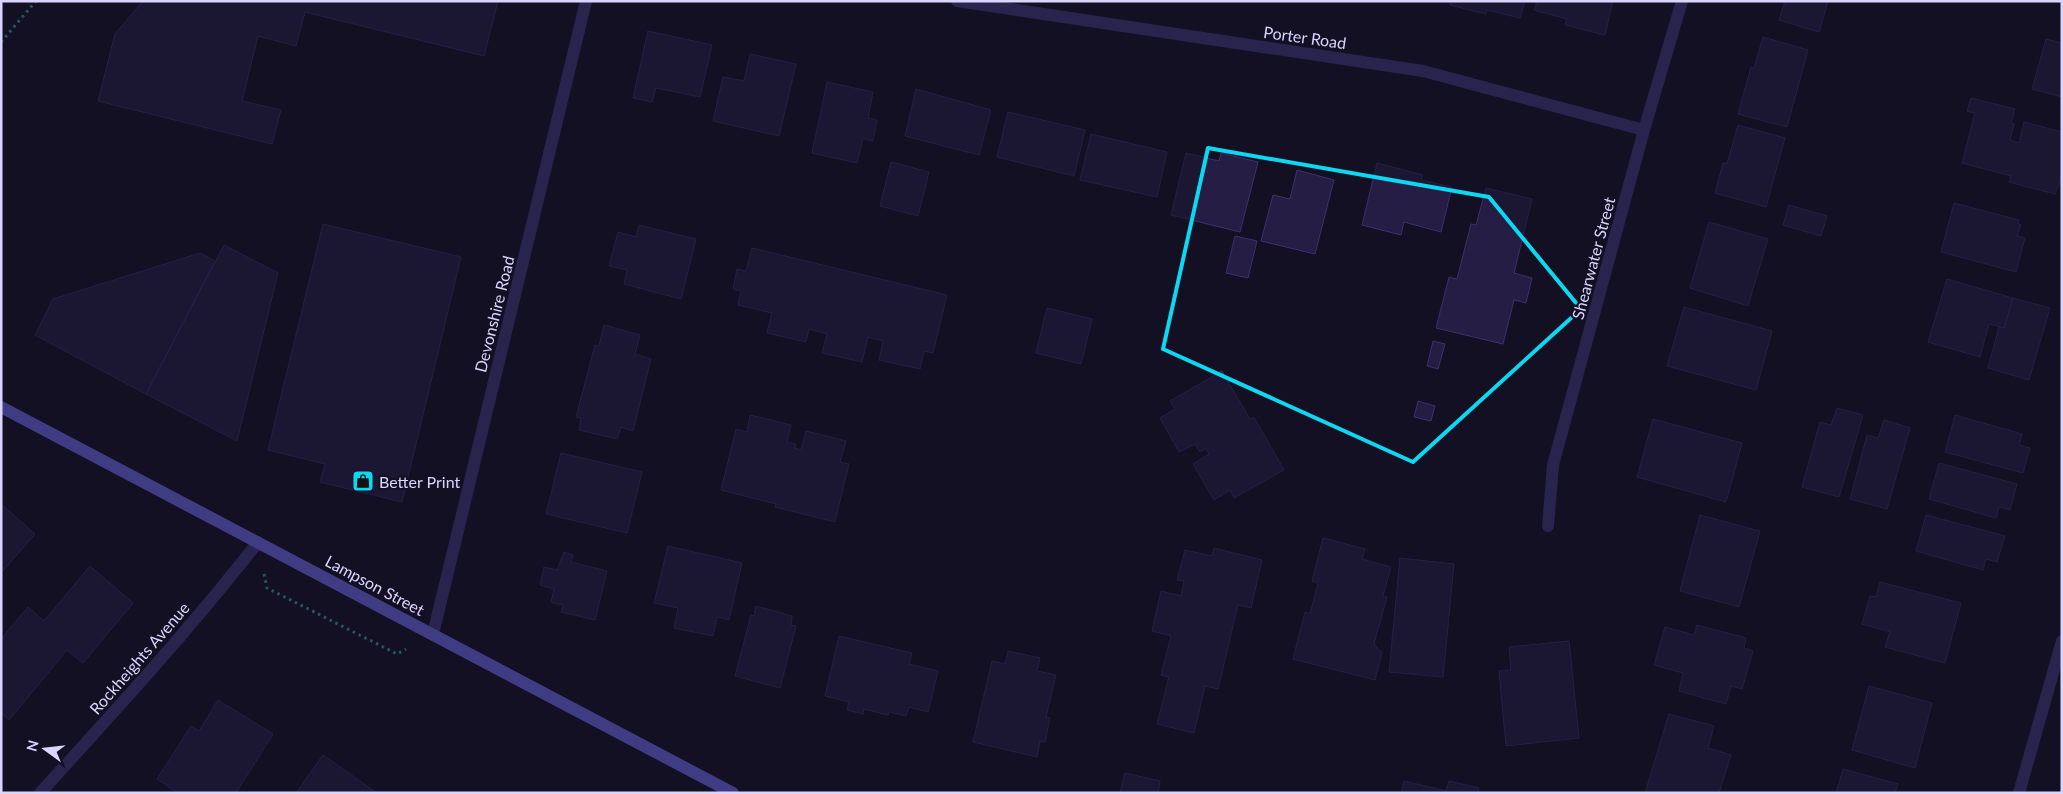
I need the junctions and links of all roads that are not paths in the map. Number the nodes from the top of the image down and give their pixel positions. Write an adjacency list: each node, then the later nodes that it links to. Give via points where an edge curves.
1 (586, 1): 8 (street, Devonshire Road)
2 (957, 1): 4 (street, Porter Road, via 1423,71)
3 (1682, 1): 4 (street, Shearwater Street)
4 (1644, 130): 6 (street, Shearwater Street, via 1553,465)
5 (1, 407): 7 (main road, Lampson Street)
6 (1548, 526)
7 (258, 542): 8 (main road, Lampson Street); 10 (street, Rockheights Avenue, via 142,680)
8 (433, 634): 11 (main road, Lampson Street)
9 (2062, 641): 12 (street)
10 (40, 793)
11 (733, 793)
12 (2019, 793)

